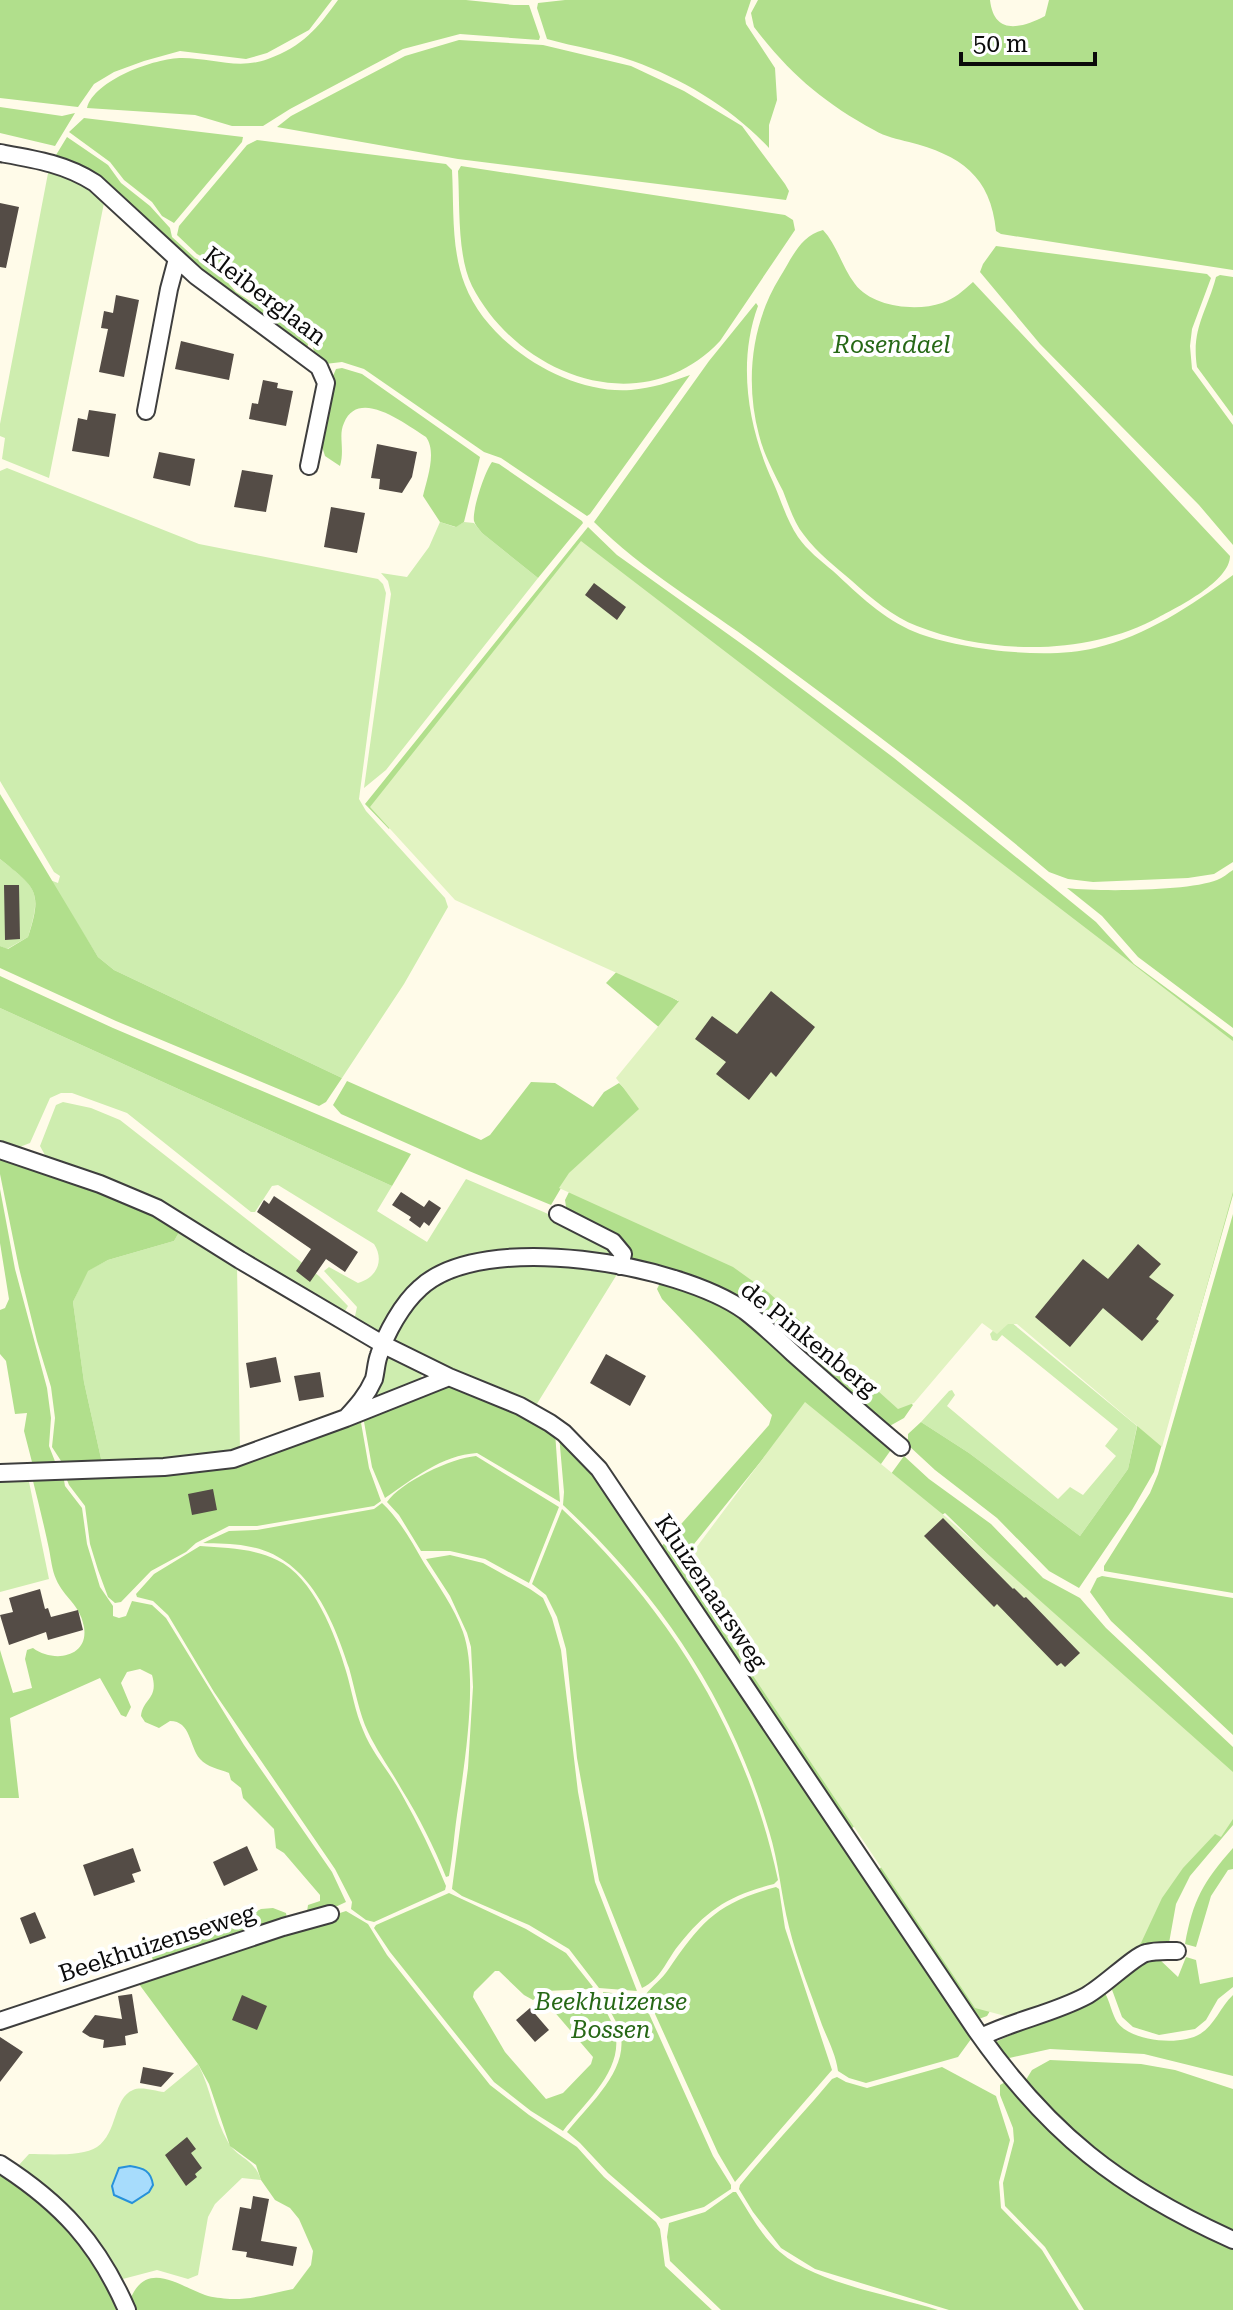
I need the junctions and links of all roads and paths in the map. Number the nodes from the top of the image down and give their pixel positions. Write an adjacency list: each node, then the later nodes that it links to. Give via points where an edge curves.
1 (0, 153): 2 (street, Kleiberglaan, via 76,171)
2 (177, 259): 3 (street, Kleiberglaan); 4 (street, Kleiberglaan, via 322,371 326,383)
3 (146, 411)
4 (309, 466)
5 (0, 1150): 8 (street, Kluizenaarsweg, via 157,1208)
6 (558, 1214): 7 (street, via 613,1242 623,1254)
7 (620, 1266): 8 (street, de Pinkenberg, via 535,1256 449,1270 418,1290); 11 (street, de Pinkenberg, via 710,1292 743,1310)
8 (384, 1345): 9 (street, Kluizenaarsweg); 10 (street, de Pinkenberg, via 369,1388)
9 (449, 1377): 10 (street); 16 (street, Kluizenaarsweg, via 550,1423 599,1469)
10 (346, 1418): 12 (street, via 208,1463)
11 (901, 1447)
12 (0, 1473)
13 (330, 1914): 15 (street, Beekhuizenseweg)
14 (1177, 1951): 16 (street, via 1144,1953 1083,1997)
15 (0, 2021)
16 (981, 2037): 18 (street, Kluizenaarsweg, via 1067,2138 1144,2195)
17 (0, 2164): 19 (street, via 57,2205 85,2235)
18 (1233, 2240)
19 (127, 2310)

